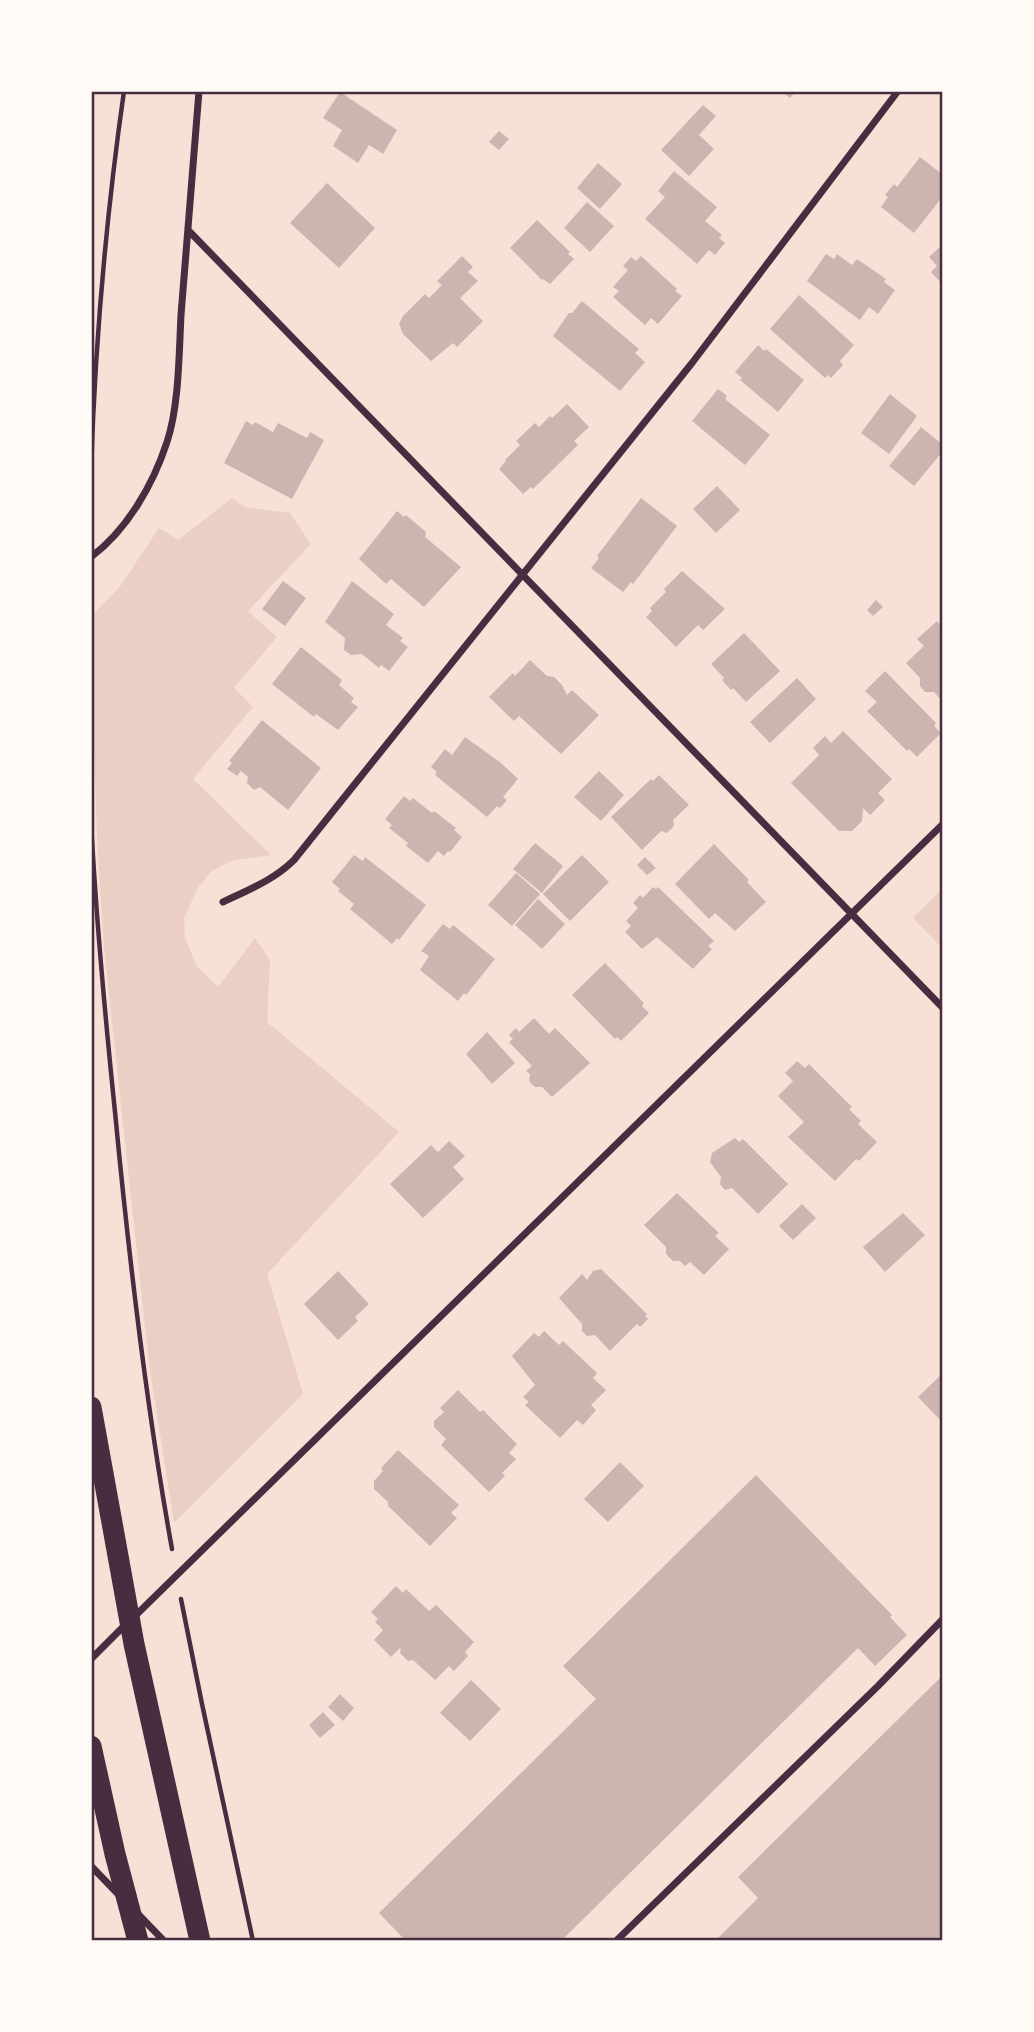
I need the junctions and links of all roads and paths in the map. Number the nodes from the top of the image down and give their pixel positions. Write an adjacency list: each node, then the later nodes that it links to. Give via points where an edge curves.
1 (124, 91): 5 (path, via 102,283)
2 (199, 91): 4 (street)
3 (898, 91): 7 (street, via 692,363)
4 (188, 230): 6 (street, via 168,440 140,499 114,536); 7 (street)
5 (91, 472)
6 (91, 557)
7 (523, 575): 10 (street, via 294,860 269,880); 11 (street)
8 (91, 821): 14 (path, via 125,1217)
9 (943, 824): 11 (street)
10 (223, 902)
11 (852, 913): 12 (street); 17 (street)
12 (943, 1008)
13 (91, 1407): 22 (highway, via 134,1644)
14 (173, 1554)
15 (179, 1586): 23 (path)
16 (943, 1619): 24 (street)
17 (91, 1659)
18 (91, 1746): 20 (highway)
19 (91, 1866): 21 (street)
20 (138, 1941)
21 (164, 1941)
22 (200, 1941)
23 (253, 1941)
24 (616, 1941)

